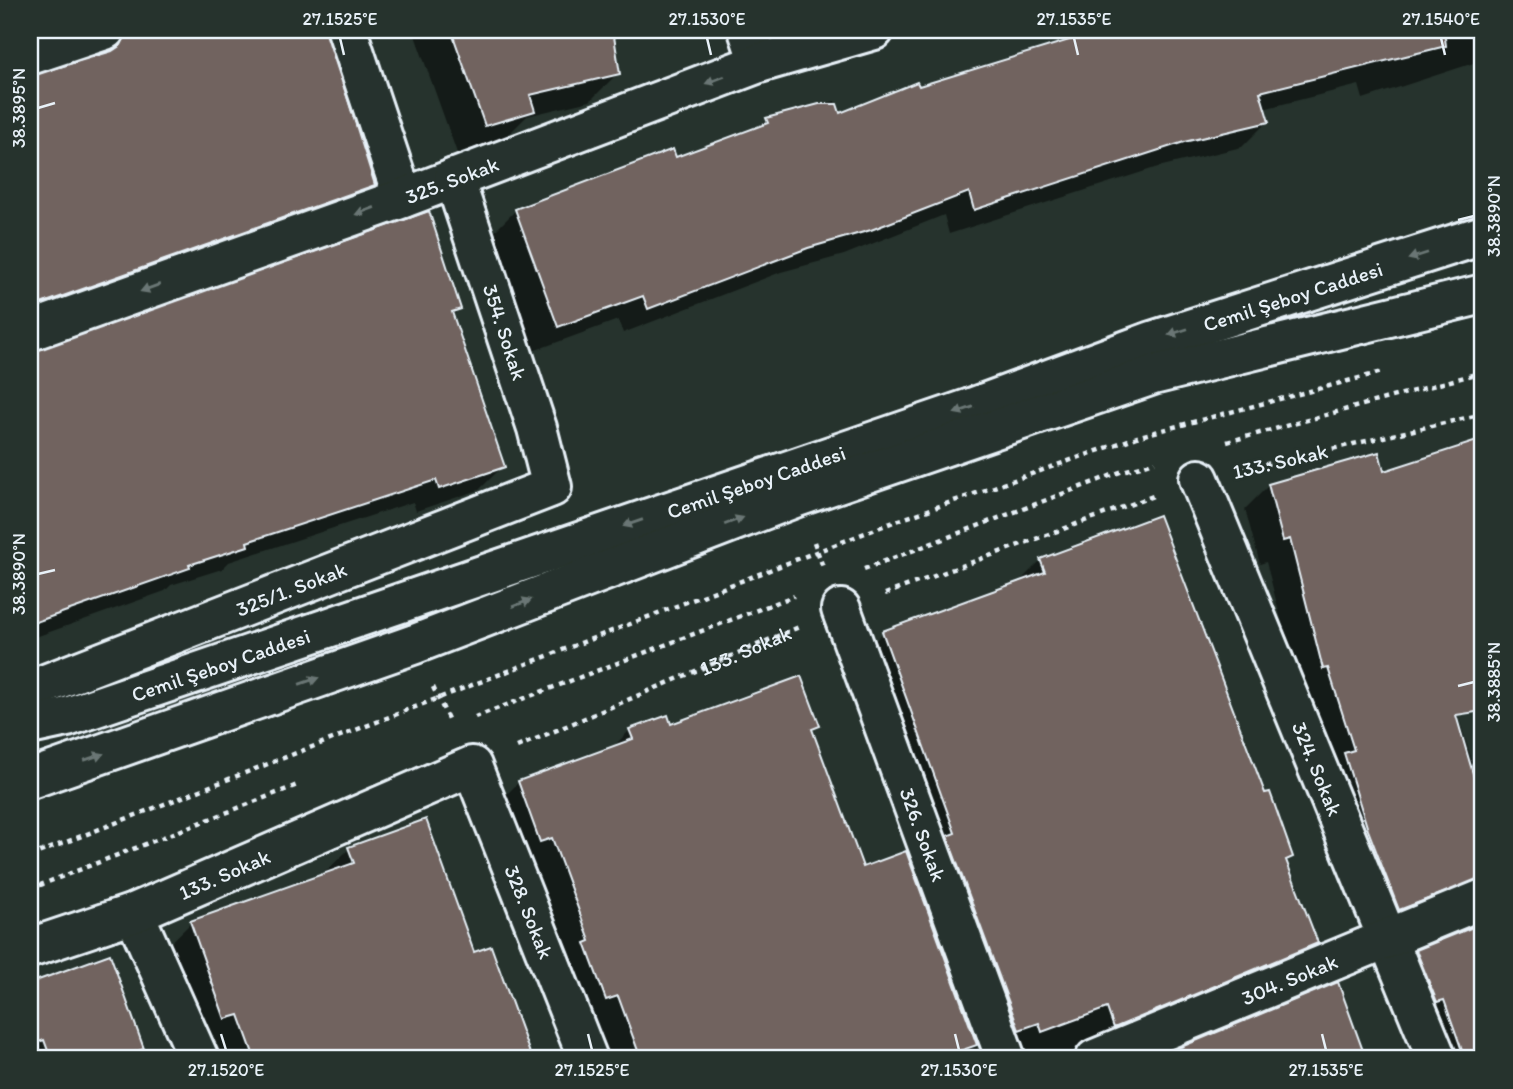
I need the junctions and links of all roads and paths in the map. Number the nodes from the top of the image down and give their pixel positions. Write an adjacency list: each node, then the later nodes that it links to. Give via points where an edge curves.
1 (105, 30): 5 (street)
2 (346, 30): 7 (street)
3 (874, 30): 4 (street, 325. Sokak)
4 (753, 47): 6 (street, 325. Sokak, one-way to 6)
5 (30, 55)
6 (454, 178): 7 (street, 325. Sokak); 17 (street, 354. Sokak, via 537,428)
7 (403, 198): 10 (street, 325. Sokak, one-way to 10)
8 (1483, 235): 24 (street, Cemil Şeboy Caddesi, one-way to 24, via 1152,341 971,408 67,717)
9 (1483, 294): 13 (street, Cemil Şeboy Caddesi)
10 (30, 331)
11 (1389, 370): 15 (path)
12 (1483, 372): 16 (path)
13 (1153, 375): 15 (path); 18 (street, Cemil Şeboy Caddesi)
14 (1483, 414): 16 (path, 133. Sokak)
15 (1167, 429): 16 (path); 19 (path)
16 (1190, 467): 20 (path, 133. Sokak); 20 (path, via 1123,471); 34 (street, 324. Sokak)
17 (552, 487): 22 (street, 325/1. Sokak)
18 (797, 496): 19 (path); 21 (street, Cemil Şeboy Caddesi, one-way to 18)
19 (817, 552): 20 (path); 23 (path)
20 (835, 596): 25 (path); 27 (path, 133. Sokak); 38 (street, 326. Sokak)
21 (415, 644): 23 (path); 28 (street, Cemil Şeboy Caddesi, one-way to 21)
22 (30, 690)
23 (439, 699): 25 (path); 30 (path)
24 (30, 725)
25 (451, 726): 26 (path); 27 (path)
26 (439, 731)
27 (472, 766): 33 (street, 133. Sokak); 37 (street, 328. Sokak)
28 (30, 779)
29 (311, 780): 31 (path)
30 (30, 856)
31 (30, 889)
32 (1483, 899): 34 (street, 304. Sokak)
33 (134, 913): 35 (street, 133. Sokak); 36 (street)
34 (1389, 938): 39 (street, 304. Sokak); 40 (street, 324. Sokak)
35 (30, 948)
36 (199, 1059)
37 (587, 1059)
38 (1006, 1059)
39 (1095, 1059)
40 (1437, 1059)

